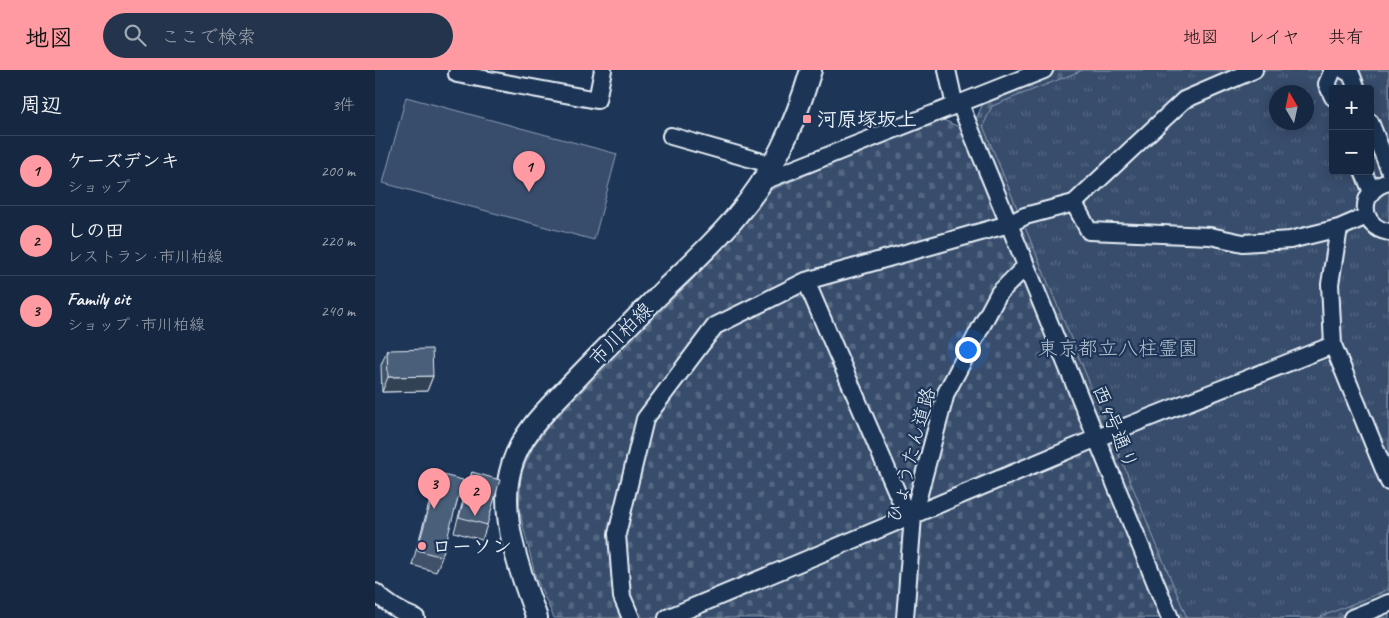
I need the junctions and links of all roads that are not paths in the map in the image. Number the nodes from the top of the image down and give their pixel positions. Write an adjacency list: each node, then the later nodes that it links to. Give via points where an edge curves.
1 (457, 70): 2 (street, via 457,74 597,100)
2 (603, 70)
3 (811, 70): 15 (main road, 市川柏線, via 792,127)
4 (947, 70): 11 (street, 西4号通り)
5 (1044, 70): 11 (street)
6 (1253, 70): 19 (street, via 1184,100)
7 (1333, 70): 10 (street, via 1327,84)
8 (1344, 70): 9 (street, via 1351,74)
9 (1355, 85)
10 (1329, 88)
11 (957, 105): 15 (street); 21 (street, 西4号通り)
12 (1373, 130): 14 (street)
13 (671, 136): 15 (street)
14 (1389, 169)
15 (769, 173): 33 (main road, 市川柏線, via 734,220 617,336 524,437 510,470 506,500 511,532)
16 (1365, 175): 18 (street)
17 (1389, 182): 18 (street)
18 (1371, 190): 20 (street, via 1365,208)
19 (1074, 203): 21 (street, via 1025,216); 22 (street, via 1089,231 1210,236 1243,243 1290,240)
20 (1367, 216): 22 (street); 23 (street, via 1374,226)
21 (1009, 224): 24 (street, 西4号通り); 25 (street)
22 (1339, 228): 26 (street, via 1329,284)
23 (1389, 232)
24 (1026, 266): 27 (street, 西4号通り); 29 (street, ひょうたん道路, via 999,293 946,393)
25 (806, 281): 29 (street, via 902,504); 34 (street, via 715,326 645,419 617,534 622,597)
26 (1333, 346): 27 (street); 28 (street)
27 (1097, 438): 29 (street); 37 (street, 西4号通り)
28 (1389, 482)
29 (913, 516): 35 (street); 36 (street, ひょうたん道路)
30 (375, 592): 32 (street, via 401,612)
31 (1389, 603): 38 (street)
32 (416, 618)
33 (537, 618)
34 (631, 618)
35 (667, 618)
36 (905, 618)
37 (1170, 618)
38 (1352, 618)

